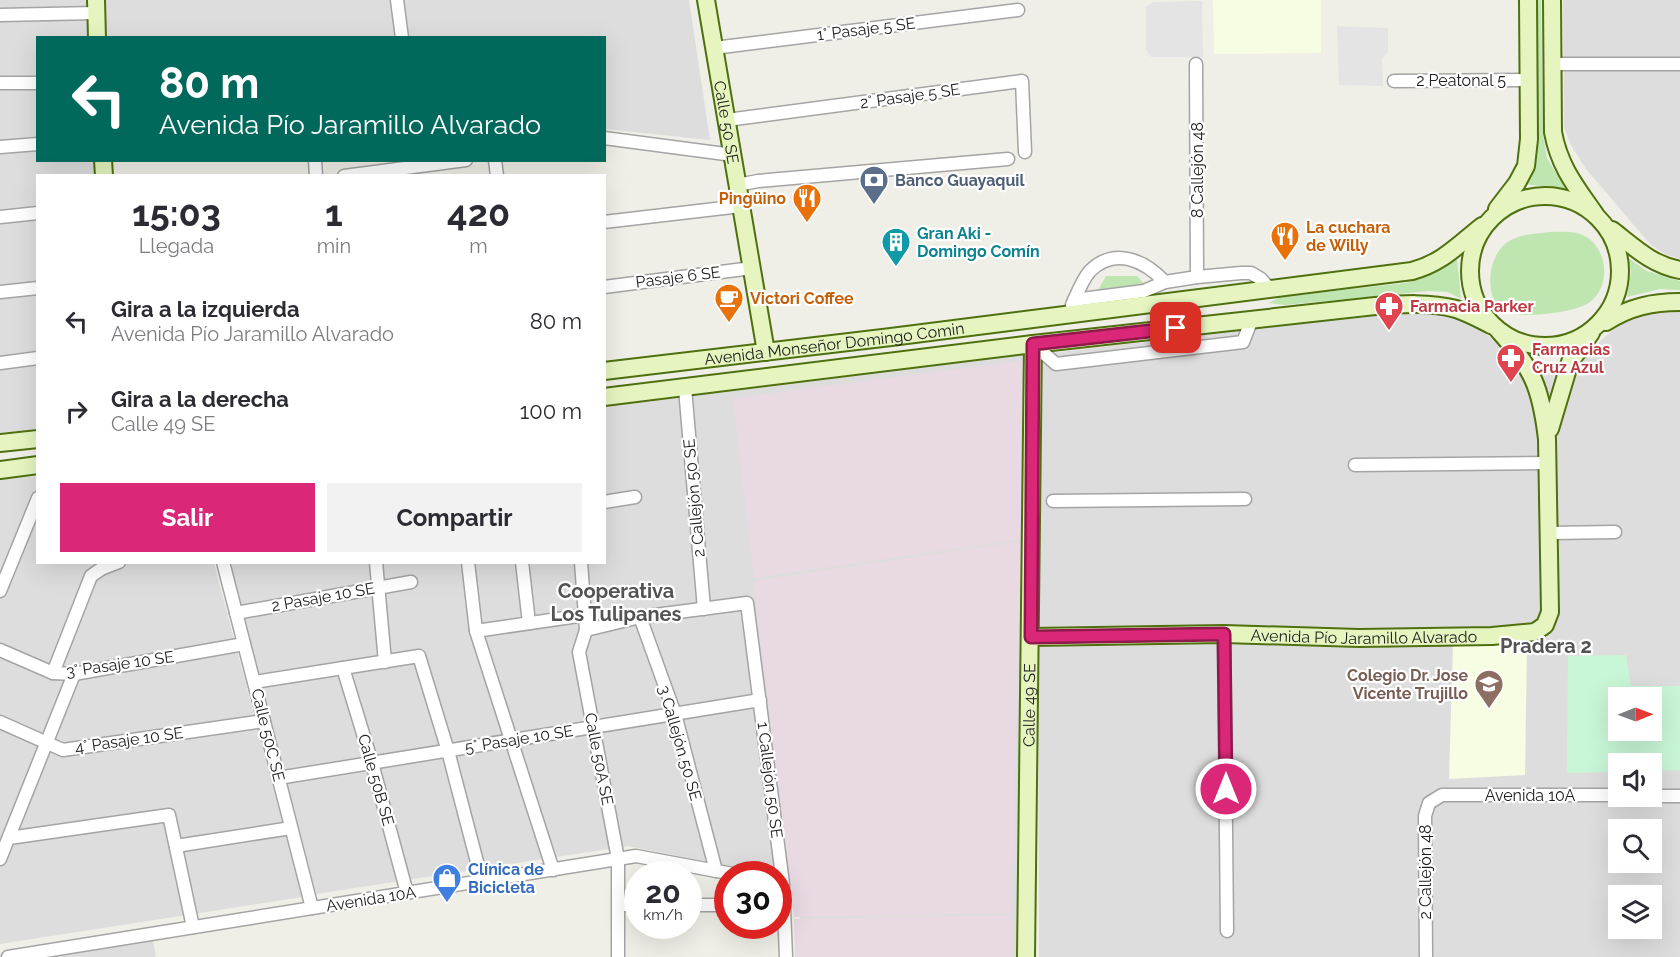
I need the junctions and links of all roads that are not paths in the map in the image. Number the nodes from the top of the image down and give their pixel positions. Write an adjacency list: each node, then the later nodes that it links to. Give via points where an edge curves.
1 (397, 0): 9 (street)
2 (706, 0): 10 (main road, Calle 50 SE)
3 (1528, 0): 14 (main road)
4 (1552, 0): 12 (main road)
5 (96, 6): 7 (street); 8 (main road)
6 (1018, 10): 10 (street, 1° Pasaje 5 SE)
7 (0, 15)
8 (97, 36)
9 (402, 36)
10 (714, 48): 18 (main road, Calle 50 SE)
11 (1196, 64): 39 (street, 8 Callejón 48)
12 (1552, 64): 13 (street); 34 (main road, via 1552,132 1556,151)
13 (1680, 64)
14 (1528, 80): 15 (street, 2 Peatonal 5); 32 (main road, via 1526,166)
15 (1394, 81)
16 (0, 83): 17 (street)
17 (36, 83)
18 (727, 120): 24 (street, 2° Pasaje 5 SE, via 1022,81); 25 (main road, Calle 50 SE)
19 (606, 138): 20 (street)
20 (624, 140): 21 (street); 25 (street)
21 (606, 142)
22 (36, 144): 23 (street)
23 (0, 147)
24 (1025, 152)
25 (733, 155): 29 (main road, Calle 50 SE)
26 (1008, 159): 29 (street)
27 (451, 162): 28 (street)
28 (359, 174)
29 (737, 185): 30 (main road, Calle 50 SE)
30 (741, 206): 35 (street); 37 (main road, Calle 50 SE)
31 (36, 213): 33 (street)
32 (1495, 213): 34 (main road, via 1523,200 1554,199 1569,202); 36 (main road)
33 (0, 218)
34 (1601, 221): 38 (main road, via 1647,258); 47 (main road, via 1614,239 1622,270 1617,301)
35 (606, 222)
36 (1482, 226): 43 (main road, Avenida Monseñor Domingo Comin, via 1442,259 1412,271); 48 (main road, via 1471,250 1469,277 1476,302)
37 (752, 268): 41 (street, Pasaje 6 SE); 50 (main road, Calle 50 SE)
38 (1680, 270)
39 (1197, 276): 40 (street, Avenida Monseñor Domingo Comin); 43 (street, Avenida Monseñor Domingo Comin, via 1251,273)
40 (1165, 282): 46 (street, Avenida Monseñor Domingo Comin, via 1144,291); 46 (street, via 1144,264 1115,259 1088,273)
41 (606, 287)
42 (36, 288): 44 (street)
43 (1269, 288): 46 (main road, Avenida Monseñor Domingo Comin)
44 (0, 292)
45 (1680, 302): 47 (main road, via 1648,304)
46 (1070, 308): 50 (main road, Avenida Monseñor Domingo Comin)
47 (1598, 327): 48 (main road, via 1567,342 1553,344 1525,342); 57 (main road, Avenida Pío Jaramillo Alvarado, via 1570,362)
48 (1495, 328): 49 (main road, Avenida Monseñor Domingo Comin, via 1456,309 1407,304); 57 (main road, Avenida Pío Jaramillo Alvarado, via 1531,372 1545,415)
49 (1033, 344): 54 (main road, Avenida Monseñor Domingo Comin); 87 (main road, Calle 49 SE)
50 (766, 352): 53 (main road, Avenida Monseñor Domingo Comin)
51 (36, 358): 52 (street)
52 (0, 363)
53 (606, 371)
54 (685, 388): 55 (main road, Avenida Monseñor Domingo Comin); 79 (street, 2 Callejón 50 SE)
55 (606, 397)
56 (36, 439): 58 (main road)
57 (1547, 439): 59 (main road, Avenida Pío Jaramillo Alvarado)
58 (0, 443)
59 (1547, 463): 61 (street); 69 (main road, Avenida Pío Jaramillo Alvarado)
60 (36, 465): 62 (main road)
61 (1355, 465)
62 (0, 470)
63 (635, 497): 66 (street)
64 (1245, 499): 65 (street)
65 (1053, 501)
66 (606, 502)
67 (36, 503): 78 (street)
68 (1615, 532): 69 (street)
69 (1548, 533): 86 (main road, Avenida Pío Jaramillo Alvarado, via 1550,612 1545,625 1534,632 1439,638)
70 (114, 564): 92 (street, via 91,576)
71 (224, 564): 80 (street, Calle 50C SE)
72 (376, 564): 77 (street)
73 (468, 564): 85 (street)
74 (522, 564): 83 (street)
75 (581, 564): 81 (street, Calle 50A SE)
76 (411, 582): 77 (street, 2 Pasaje 10 SE)
77 (378, 587): 80 (street, 2 Pasaje 10 SE); 90 (street)
78 (0, 591)
79 (704, 609): 82 (street); 95 (street, 1 Callejón 50 SE, via 747,603)
80 (236, 613): 88 (street, Calle 50C SE)
81 (585, 615): 83 (street); 84 (street, Calle 50A SE)
82 (640, 617): 84 (street); 96 (street, 3 Callejón 50 SE)
83 (529, 623): 85 (street)
84 (586, 630): 99 (street, Calle 50A SE, via 579,652)
85 (476, 631): 100 (street)
86 (1224, 634): 87 (main road, Avenida Pío Jaramillo Alvarado); 124 (street)
87 (1031, 637): 129 (main road, Calle 49 SE)
88 (244, 644): 93 (street, 3° Pasaje 10 SE); 94 (street, Calle 50C SE)
89 (0, 650): 92 (street, 3° Pasaje 10 SE)
90 (385, 662): 91 (street); 102 (street, via 419,656)
91 (343, 668): 94 (street); 103 (street, Calle 50B SE)
92 (53, 673): 93 (street, 3° Pasaje 10 SE)
93 (74, 674): 101 (street)
94 (254, 682): 97 (street, Calle 50C SE)
95 (760, 700): 96 (street, 5° Pasaje 10 SE); 114 (street, 1 Callejón 50 SE)
96 (675, 714): 99 (street, 5° Pasaje 10 SE); 115 (street, 3 Callejón 50 SE)
97 (264, 721): 101 (street, 4° Pasaje 10 SE, via 63,750); 104 (street, Calle 50C SE)
98 (0, 722): 101 (street, 4° Pasaje 10 SE)
99 (592, 728): 100 (street, 5° Pasaje 10 SE); 113 (street, Calle 50A SE)
100 (512, 740): 102 (street, 5° Pasaje 10 SE); 116 (street)
101 (46, 742): 110 (street)
102 (448, 751): 103 (street, 5° Pasaje 10 SE); 118 (street)
103 (372, 763): 104 (street, 5° Pasaje 10 SE); 119 (street, Calle 50B SE)
104 (278, 778): 109 (street, Calle 50C SE)
105 (1442, 795): 106 (street, Avenida 10A); 130 (street, 2 Callejón 48, via 1429,803 1425,816)
106 (1608, 795)
107 (1662, 796): 108 (street)
108 (1680, 796)
109 (291, 828): 111 (street); 122 (street, Calle 50C SE)
110 (9, 838): 111 (street, via 169,815); 112 (street)
111 (176, 846): 123 (street)
112 (0, 859)
113 (618, 859): 116 (street, Avenida 10A); 117 (street, Avenida 10A, via 636,856); 120 (street, Calle 50A SE)
114 (777, 861)
115 (714, 863)
116 (553, 870): 118 (street, Avenida 10A)
117 (714, 871)
118 (482, 881): 119 (street, Avenida 10A)
119 (407, 893): 122 (street, Avenida 10A)
120 (620, 905): 121 (street); 127 (street, Calle 50A SE)
121 (624, 905)
122 (312, 908): 123 (street, Avenida 10A)
123 (193, 927): 126 (street, Avenida 10A)
124 (1227, 931)
125 (785, 939): 128 (street, 1 Callejón 50 SE)
126 (8, 957)
127 (618, 957)
128 (786, 957)
129 (1026, 957)
130 (1426, 957)

